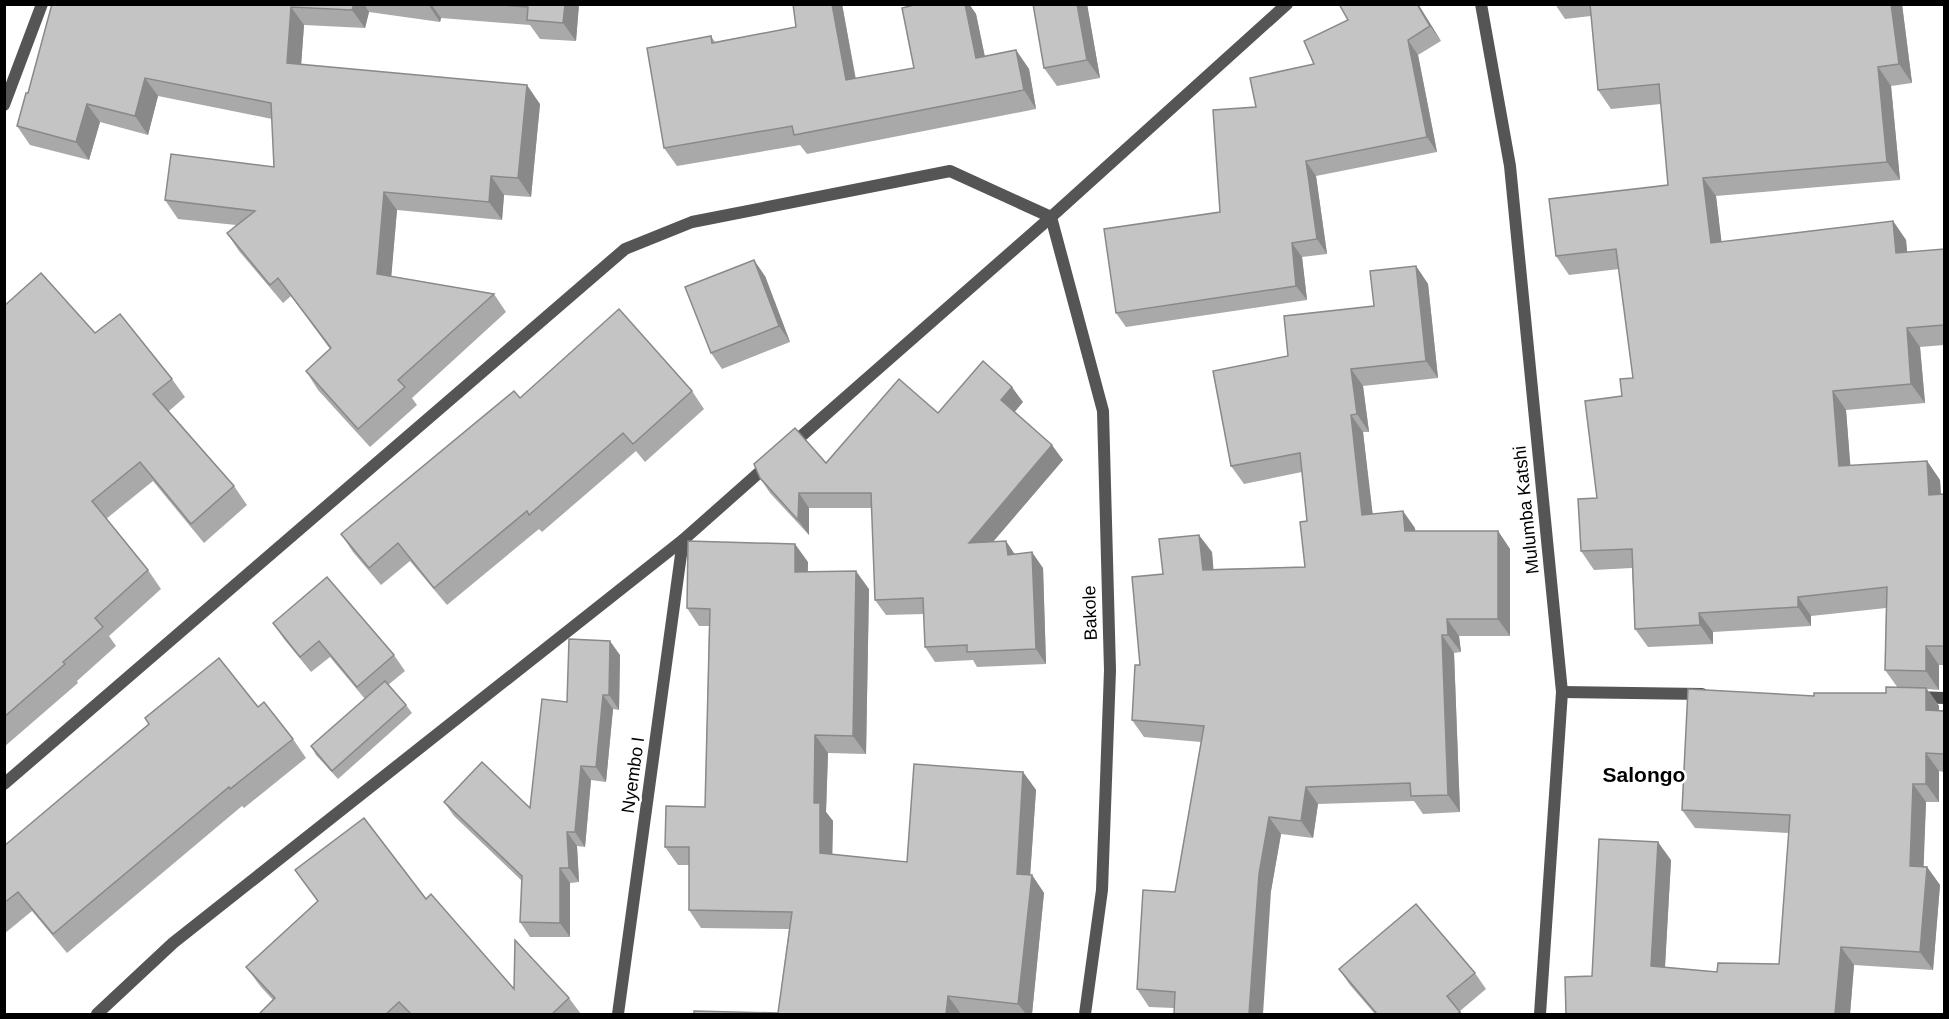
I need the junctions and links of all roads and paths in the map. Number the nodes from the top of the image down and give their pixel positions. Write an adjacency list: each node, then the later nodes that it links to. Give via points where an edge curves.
1 (42, 4): 4 (street)
2 (1287, 4): 5 (street)
3 (1481, 4): 7 (street, Mulumba Katshi, via 1510,166)
4 (4, 105)
5 (1051, 217): 6 (street); 11 (street, via 950,171 692,222 625,249); 14 (street, Bakole, via 1103,411 1109,681 1102,890)
6 (683, 540): 12 (street, via 172,943); 13 (street, Nyembo I)
7 (1562, 692): 8 (street); 15 (street, Mulumba Katshi)
8 (1718, 694)
9 (1909, 697): 10 (street)
10 (1944, 698)
11 (4, 784)
12 (97, 1014)
13 (618, 1014)
14 (1085, 1014)
15 (1540, 1014)

